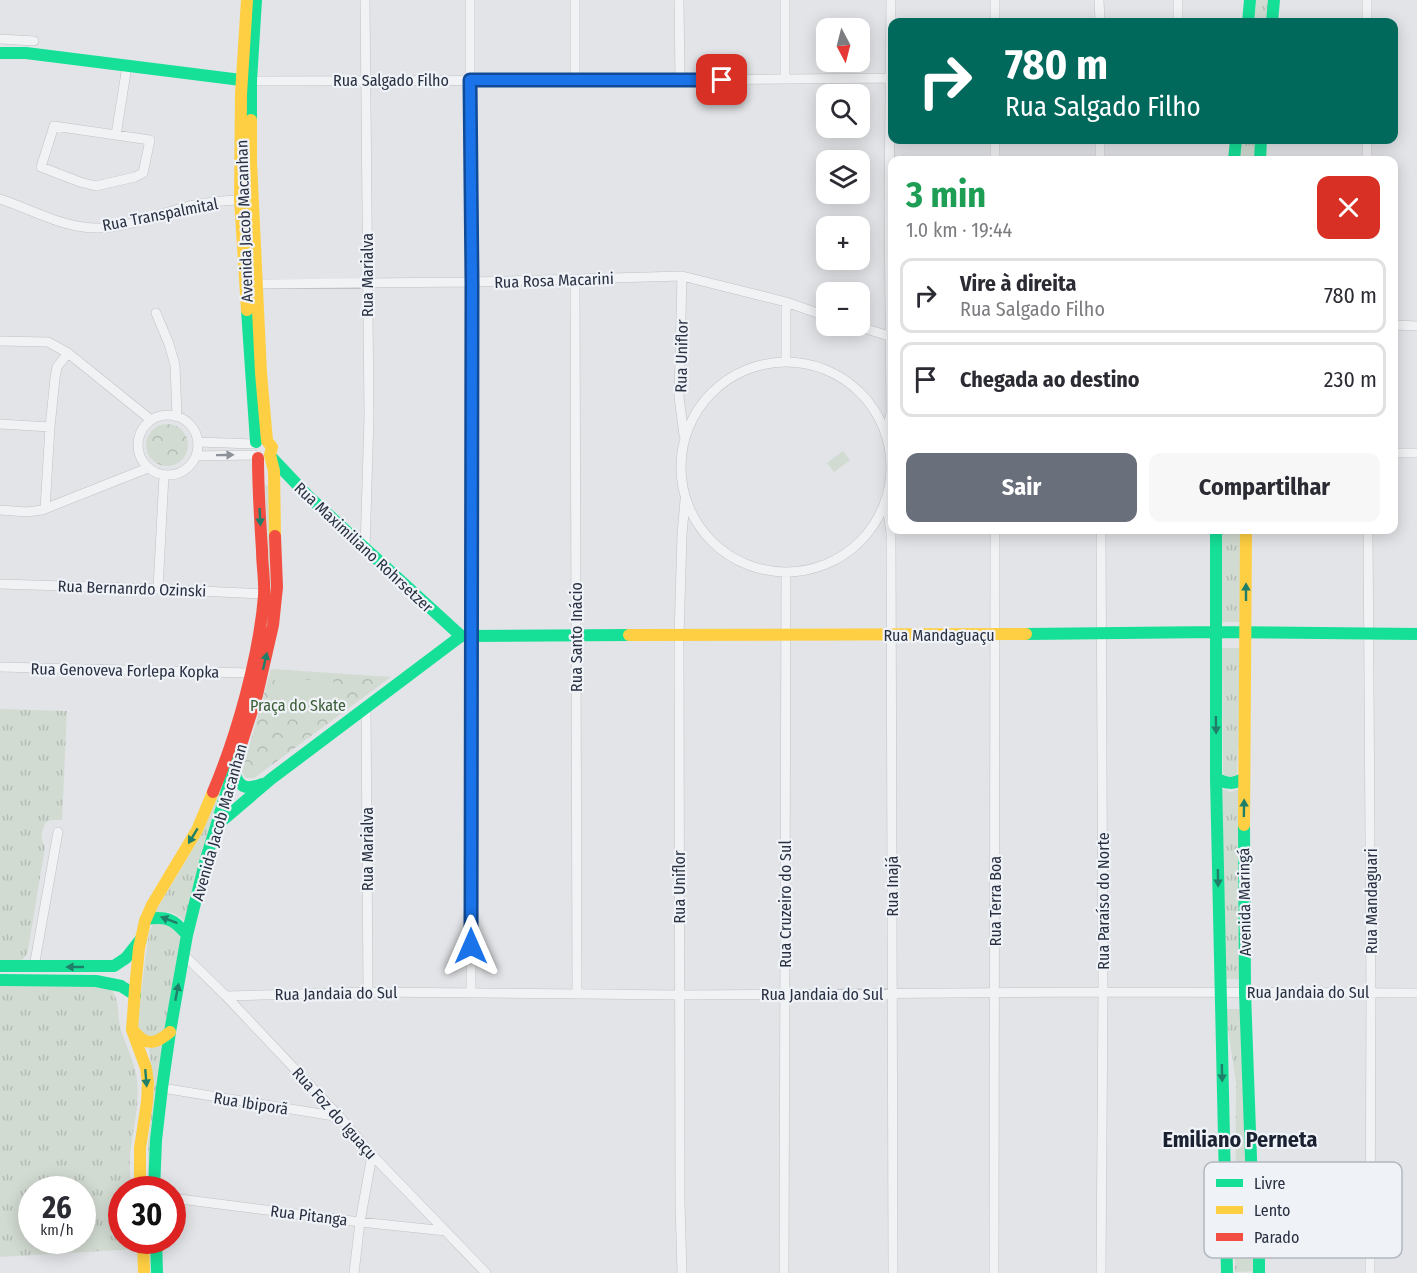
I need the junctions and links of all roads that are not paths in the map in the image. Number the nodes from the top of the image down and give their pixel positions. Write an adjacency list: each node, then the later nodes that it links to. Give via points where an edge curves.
1 (247, 0): 28 (main road, Avenida Jacob Macanhan)
2 (256, 0): 28 (main road, Avenida Jacob Macanhan)
3 (365, 0): 29 (street, Rua Marialva)
4 (470, 0): 30 (street)
5 (575, 0): 31 (street)
6 (679, 0): 32 (street)
7 (785, 0): 27 (street)
8 (891, 0): 15 (street)
9 (995, 0): 16 (street)
10 (1100, 0): 17 (street)
11 (1178, 0): 18 (street)
12 (1250, 0): 19 (main road)
13 (1274, 0): 20 (main road)
14 (1367, 0): 21 (street)
15 (891, 18)
16 (995, 18)
17 (1100, 18)
18 (1178, 18)
19 (1248, 18)
20 (1272, 18)
21 (1366, 18)
22 (0, 39): 23 (street)
23 (34, 41)
24 (0, 53): 25 (main road, Rua Salgado Filho)
25 (127, 66): 28 (main road, Rua Salgado Filho); 33 (street)
26 (888, 78): 27 (street, Rua Salgado Filho)
27 (784, 79): 32 (street, Rua Salgado Filho)
28 (247, 80): 29 (street, Rua Salgado Filho); 35 (main road, Avenida Jacob Macanhan, via 252,162)
29 (366, 80): 30 (street, Rua Salgado Filho); 40 (street, Rua Marialva)
30 (470, 80): 31 (street, Rua Salgado Filho); 38 (street)
31 (575, 80): 32 (street, Rua Salgado Filho)
32 (680, 81)
33 (116, 135): 33 (street, via 54,126 41,167 96,186 143,173 150,140)
34 (0, 199): 35 (street, Rua Transpalmital, via 71,226 101,228 189,206)
35 (247, 200): 39 (main road, Avenida Jacob Macanhan)
36 (682, 276): 37 (street, Rua Rosa Macarini); 41 (street, Rua Rosa Macarini); 57 (street, Rua Uniflor, via 680,397)
37 (575, 280): 38 (street, Rua Rosa Macarini); 91 (street, Rua Santo Inácio)
38 (472, 282): 40 (street, Rua Rosa Macarini); 94 (street)
39 (252, 284): 40 (street, Rua Rosa Macarini); 60 (main road, Avenida Jacob Macanhan, via 261,373)
40 (367, 284): 80 (street, Rua Marialva, via 369,417)
41 (786, 303): 43 (street, Rua Rosa Macarini); 50 (street)
42 (156, 313): 51 (street, via 176,364)
43 (816, 313)
44 (1398, 325): 45 (street)
45 (1417, 326)
46 (870, 329): 47 (street)
47 (888, 332)
48 (0, 341): 49 (street, via 48,342)
49 (68, 353): 52 (street); 55 (street, via 57,368)
50 (786, 361): 56 (street, via 829,370 848,381 877,414); 57 (street, via 743,371 713,390 696,411)
51 (177, 417): 52 (street); 59 (street, via 191,426)
52 (152, 420): 64 (street, via 142,431 138,444)
53 (0, 424): 55 (street)
54 (888, 425): 56 (street)
55 (50, 427): 71 (street)
56 (886, 434): 58 (street)
57 (685, 436): 69 (street, via 680,457)
58 (888, 440)
59 (198, 442): 60 (street); 63 (street)
60 (260, 449): 63 (street, one-way to 60); 66 (main road, Avenida Jacob Macanhan); 67 (main road, Avenida Jacob Macanhan, via 274,471); 80 (main road, Rua Maximiliano Rohrsetzer)
61 (1398, 453): 62 (street)
62 (1417, 453)
63 (196, 456): 65 (street, via 184,471)
64 (148, 468): 65 (street); 71 (street)
65 (164, 475): 83 (street)
66 (258, 483): 67 (main road); 84 (main road, Avenida Jacob Macanhan, one-way to 84)
67 (273, 484): 99 (main road, Avenida Jacob Macanhan, one-way to 67, via 273,625 277,587)
68 (888, 494): 70 (street)
69 (686, 500): 81 (street, via 697,524 714,544 735,559 760,569); 95 (street, Rua Uniflor)
70 (886, 500): 73 (street, Rua Inajá); 81 (street, via 868,532 840,557 805,570)
71 (45, 509): 72 (street)
72 (0, 510)
73 (888, 513)
74 (891, 534): 93 (street, Rua Inajá)
75 (995, 534): 87 (street, Rua Terra Boa)
76 (1101, 534): 88 (street, Rua Paraíso do Norte)
77 (1216, 534): 85 (main road, Avenida Maringá)
78 (1246, 534): 86 (main road, Avenida Maringá, one-way to 78)
79 (1368, 534): 89 (street, Rua Mandaguari)
80 (365, 549): 94 (main road, Rua Maximiliano Rohrsetzer)
81 (786, 572): 92 (street, Rua Cruzeiro do Sul)
82 (0, 584): 83 (street, Rua Bernanrdo Ozinski)
83 (158, 588): 84 (street, Rua Bernanrdo Ozinski)
84 (264, 594): 97 (main road, Avenida Jacob Macanhan)
85 (1216, 632): 86 (main road, Rua Mandaguaçu); 88 (main road, Rua Mandaguaçu); 101 (main road, Avenida Maringá, one-way to 101)
86 (1246, 632): 89 (main road, Rua Mandaguaçu); 100 (main road, Avenida Maringá)
87 (995, 634): 88 (main road, Rua Mandaguaçu); 93 (main road, Rua Mandaguaçu); 120 (street, Rua Terra Boa)
88 (1101, 634): 115 (street, Rua Paraíso do Norte)
89 (1369, 634): 90 (main road, Rua Mandaguaçu); 117 (street, Rua Mandaguari)
90 (1417, 634)
91 (576, 635): 94 (main road, Rua Mandaguaçu); 95 (main road, Rua Mandaguaçu); 119 (street, Rua Santo Inácio)
92 (786, 635): 93 (main road, Rua Mandaguaçu); 95 (main road, Rua Mandaguaçu); 126 (street, Rua Cruzeiro do Sul)
93 (891, 635): 123 (street, Rua Inajá)
94 (466, 636): 98 (main road); 118 (street)
95 (679, 636): 125 (street, Rua Uniflor)
96 (0, 667): 97 (street, Rua Genoveva Forlepa Kopka)
97 (250, 673): 105 (main road, Avenida Jacob Macanhan, one-way to 105, via 204,815)
98 (366, 707): 102 (main road); 114 (street, Rua Marialva)
99 (233, 769): 102 (main road, via 238,783 246,788); 103 (main road, Avenida Jacob Macanhan)
100 (1244, 777): 101 (main road, via 1229,783); 121 (main road, Avenida Maringá, one-way to 100)
101 (1216, 778): 116 (main road, Avenida Maringá, one-way to 116)
102 (271, 779): 103 (main road)
103 (217, 825): 106 (main road, Avenida Jacob Macanhan)
104 (58, 832): 110 (street)
105 (146, 919): 106 (main road, one-way to 105, via 179,924 165,916); 107 (main road, Avenida Jacob Macanhan)
106 (187, 935): 108 (main road, Avenida Jacob Macanhan)
107 (141, 938): 111 (main road, via 121,963); 124 (main road, Avenida Jacob Macanhan)
108 (183, 954): 127 (street, Rua Foz do Iguaçu); 129 (main road, Avenida Jacob Macanhan, one-way to 108)
109 (0, 966): 110 (main road)
110 (34, 966): 111 (main road, one-way to 110)
111 (97, 967): 113 (main road)
112 (0, 981): 113 (main road)
113 (96, 981): 124 (main road, via 121,986)
114 (368, 992): 118 (street, Rua Jandaia do Sul); 127 (street, Rua Jandaia do Sul)
115 (1103, 992): 116 (street, Rua Jandaia do Sul); 120 (street, Rua Jandaia do Sul); 153 (street, Rua Paraíso do Norte)
116 (1221, 992): 121 (street, Rua Jandaia do Sul); 133 (main road, Avenida Maringá, one-way to 133)
117 (1371, 992): 121 (street, Rua Jandaia do Sul); 122 (street, Rua Jandaia do Sul); 135 (street, Rua Mandaguari)
118 (471, 993): 119 (street, Rua Jandaia do Sul)
119 (577, 993): 125 (street, Rua Jandaia do Sul)
120 (995, 993): 123 (street, Rua Jandaia do Sul); 152 (street, Rua Terra Boa)
121 (1245, 993): 134 (main road, Avenida Maringá)
122 (1417, 993)
123 (892, 994): 126 (street, Rua Jandaia do Sul); 151 (street, Rua Inajá)
124 (135, 995): 128 (main road, Avenida Jacob Macanhan)
125 (680, 995): 126 (street, Rua Jandaia do Sul); 149 (street, Rua Uniflor)
126 (785, 995): 150 (street, Rua Cruzeiro do Sul)
127 (226, 996): 131 (street, Rua Foz do Iguaçu)
128 (132, 1028): 129 (main road, via 148,1043); 136 (main road, Avenida Jacob Macanhan, one-way to 136, via 147,1074)
129 (170, 1032): 130 (main road, Avenida Jacob Macanhan)
130 (162, 1088): 131 (street, Rua Ibiporã); 137 (main road, Avenida Jacob Macanhan)
131 (340, 1117): 132 (street, Rua Foz do Iguaçu)
132 (372, 1155): 139 (street); 140 (street, Rua Foz do Iguaçu)
133 (1225, 1162)
134 (1251, 1162)
135 (1370, 1162)
136 (139, 1176)
137 (155, 1176)
138 (186, 1200): 139 (street, Rua Pitanga)
139 (360, 1222): 140 (street, Rua Pitanga); 147 (street)
140 (446, 1231): 148 (street, Rua Foz do Iguaçu)
141 (143, 1254): 145 (main road)
142 (156, 1254): 146 (main road)
143 (1227, 1258): 154 (main road, Avenida Maringá, one-way to 154)
144 (1370, 1258): 155 (street, Rua Mandaguari)
145 (144, 1273)
146 (157, 1273)
147 (354, 1273)
148 (486, 1273)
149 (682, 1273)
150 (784, 1273)
151 (893, 1273)
152 (994, 1273)
153 (1101, 1273)
154 (1227, 1273)
155 (1370, 1273)

